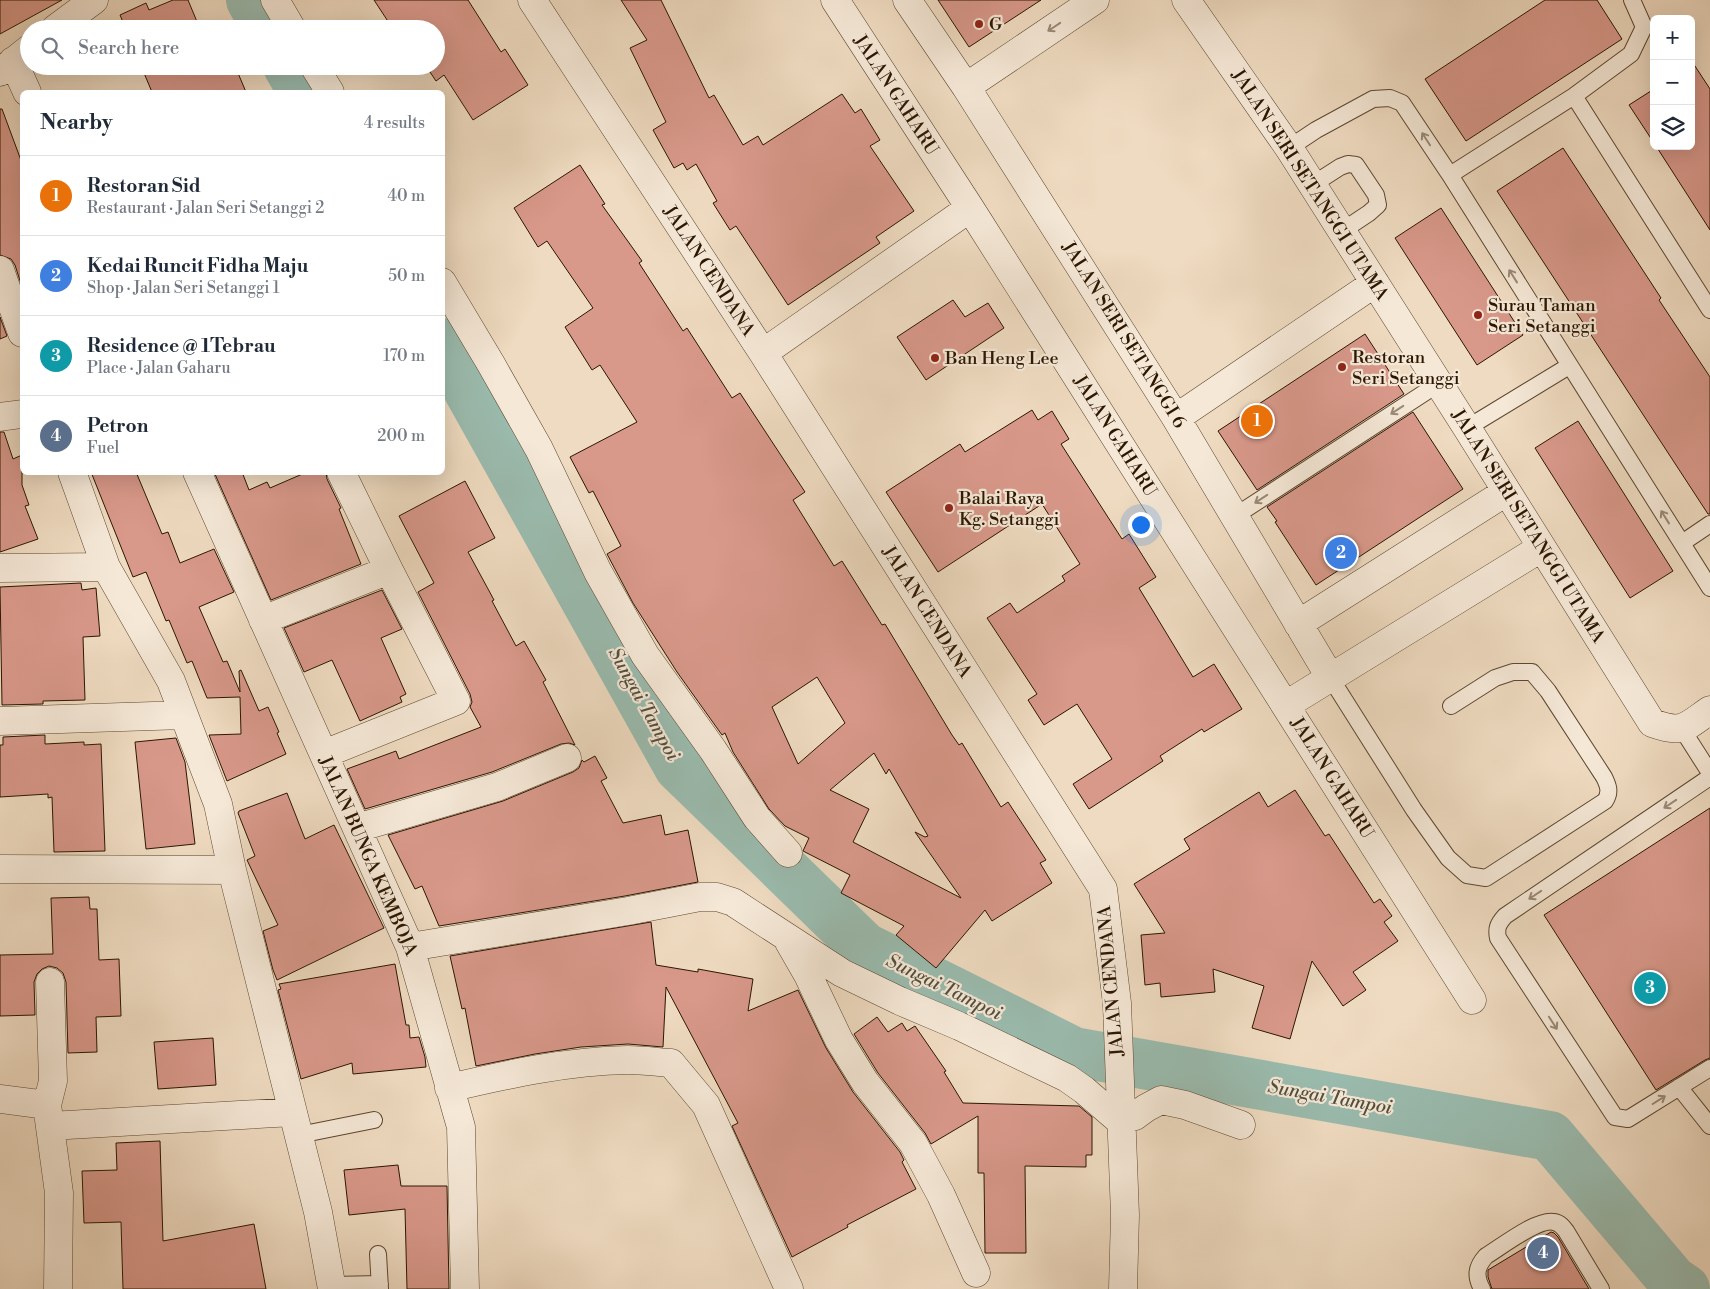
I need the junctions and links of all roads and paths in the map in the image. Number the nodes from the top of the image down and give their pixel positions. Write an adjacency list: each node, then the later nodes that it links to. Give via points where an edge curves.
1 (275, 0): 10 (street)
2 (532, 0): 27 (street, JALAN CENDANA)
3 (834, 0): 20 (street, JALAN GAHARU)
4 (907, 0): 13 (street, JALAN SERI SETANGGI 6)
5 (1095, 0): 13 (street, one-way to 13)
6 (1186, 0): 17 (street, JALAN SERI SETANGGI UTAMA)
7 (1632, 0): 16 (lane, via 1644,27 1631,54)
8 (90, 1): 9 (street)
9 (66, 20)
10 (287, 20)
11 (14, 61): 14 (street)
12 (320, 75): 15 (street)
13 (966, 87): 32 (street, JALAN SERI SETANGGI 6)
14 (26, 90)
15 (329, 90)
16 (1574, 96): 18 (lane); 25 (lane)
17 (1289, 148): 18 (lane, one-way to 17, via 1402,103 1390,98 1373,99 1354,108); 19 (street, JALAN SERI SETANGGI UTAMA)
18 (1450, 175): 28 (lane, one-way to 18)
19 (1312, 185): 21 (street, JALAN SERI SETANGGI UTAMA); 21 (lane, via 1348,164 1356,165 1376,195 1378,205)
20 (970, 208): 27 (street); 49 (street, JALAN GAHARU)
21 (1342, 231): 23 (street, JALAN SERI SETANGGI UTAMA)
22 (0, 270): 26 (street)
23 (1375, 283): 29 (street, JALAN SERI SETANGGI UTAMA); 32 (street)
24 (445, 287): 59 (street, via 539,449 598,572 645,655 757,818)
25 (1710, 310)
26 (20, 327)
27 (763, 353): 70 (street, JALAN CENDANA, via 1104,889 1117,1003)
28 (1569, 366): 33 (lane); 40 (lane, one-way to 28)
29 (1438, 384): 33 (street, JALAN SERI SETANGGI UTAMA); 38 (lane, one-way to 38)
30 (20, 414): 31 (street)
31 (0, 417)
32 (1176, 418): 38 (street, JALAN SERI SETANGGI 6)
33 (1467, 428): 37 (street, JALAN SERI SETANGGI UTAMA)
34 (73, 475): 42 (street)
35 (198, 475): 46 (street, JALAN BUNGA KEMBOJA)
36 (343, 475): 44 (street)
37 (1506, 492): 41 (street, JALAN SERI SETANGGI UTAMA); 47 (street)
38 (1235, 516): 47 (street, JALAN SERI SETANGGI 6)
39 (1710, 524): 40 (lane)
40 (1682, 543): 45 (lane)
41 (1542, 548): 48 (street); 54 (street, JALAN SERI SETANGGI UTAMA, via 1652,723 1670,730)
42 (106, 567): 43 (street); 52 (street, via 171,681)
43 (0, 568)
44 (389, 570): 46 (street); 55 (street, via 456,701)
45 (1710, 588)
46 (263, 620): 55 (street, JALAN BUNGA KEMBOJA)
47 (1298, 624): 48 (street, JALAN SERI SETANGGI 6)
48 (1330, 677): 49 (street); 50 (lane, via 1414,810 1448,858 1467,875 1486,878 1609,796 1604,776 1532,672 1513,672 1495,678)
49 (1286, 705): 65 (street, JALAN GAHARU)
50 (1451, 706)
51 (1710, 710): 54 (street)
52 (184, 716): 53 (street); 61 (street, via 218,804)
53 (0, 722)
54 (1682, 729): 57 (lane)
55 (324, 754): 58 (street, JALAN BUNGA KEMBOJA)
56 (567, 758): 58 (street, via 497,787)
57 (1710, 775): 67 (lane, one-way to 67, via 1505,916 1496,929 1498,938 1615,1117 1628,1119)
58 (357, 828): 63 (street, JALAN BUNGA KEMBOJA)
59 (788, 853)
60 (0, 869): 61 (street)
61 (232, 870): 73 (street)
62 (787, 938): 63 (street, via 732,902 708,897); 70 (street, via 842,973 1067,1078); 77 (street, via 839,1040 865,1082 913,1143 941,1195)
63 (410, 947): 68 (street, JALAN BUNGA KEMBOJA)
64 (50, 982): 71 (street, via 53,1081)
65 (1472, 1000)
66 (1710, 1068): 67 (lane)
67 (1679, 1087): 75 (lane)
68 (450, 1088): 81 (street, JALAN BUNGA KEMBOJA, via 461,1127); 82 (street, via 518,1072 579,1064 629,1060 671,1064 706,1105)
69 (0, 1099): 71 (street)
70 (1120, 1112): 74 (street, via 1135,1116 1161,1100 1185,1105); 83 (street, JALAN CENDANA, via 1125,1214)
71 (49, 1115): 73 (street); 80 (street, via 59,1193)
72 (374, 1120): 73 (lane)
73 (296, 1124): 78 (street, via 318,1212)
74 (1241, 1126)
75 (1710, 1126)
76 (378, 1254): 79 (lane)
77 (976, 1273)
78 (332, 1287): 79 (lane)
79 (380, 1287)
80 (58, 1289)
81 (464, 1289)
82 (789, 1289)
83 (1124, 1289)
84 (1482, 1289): 85 (lane, via 1477,1276 1486,1256 1538,1224 1553,1222 1566,1231)
85 (1601, 1289)

